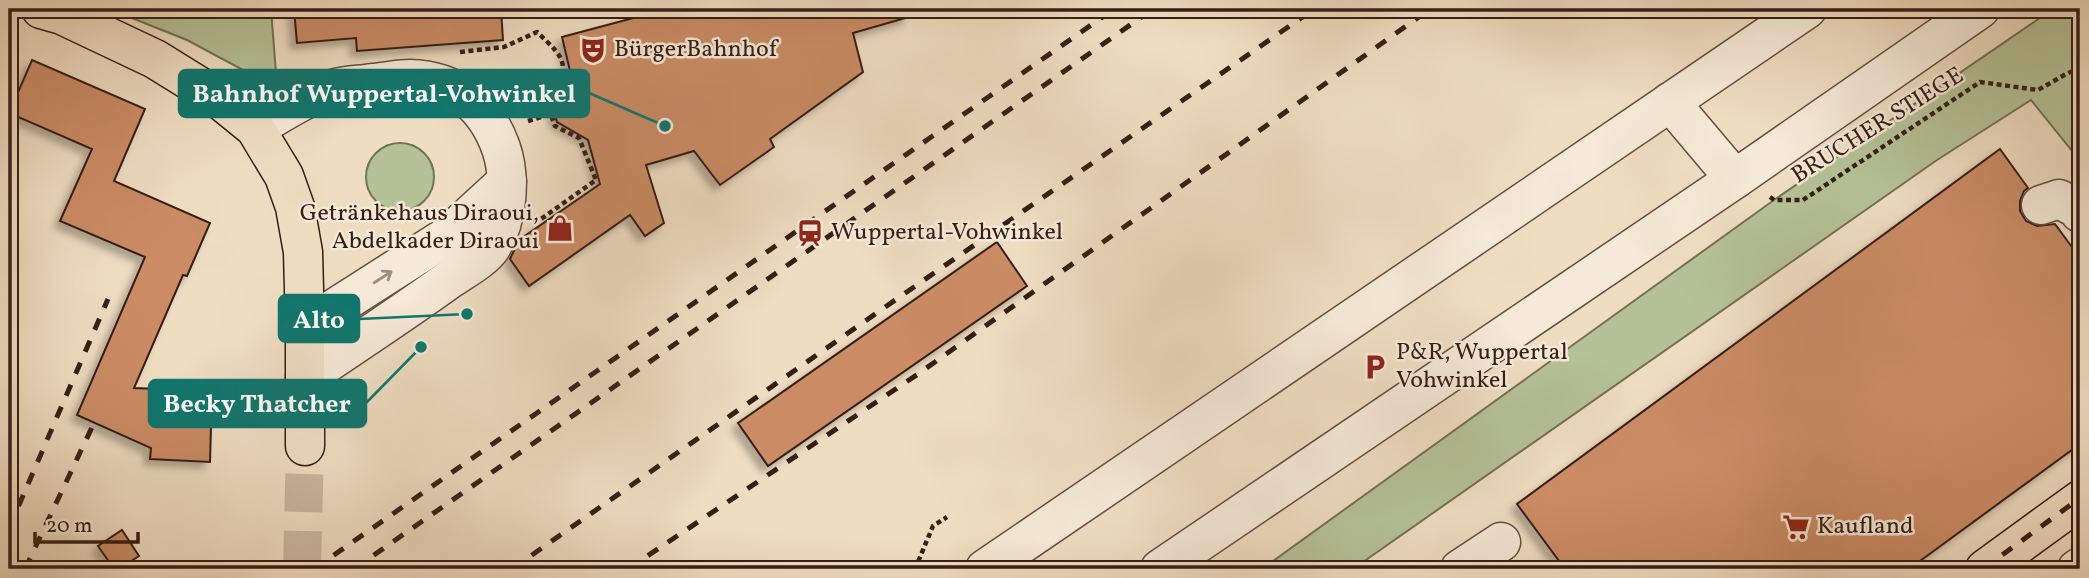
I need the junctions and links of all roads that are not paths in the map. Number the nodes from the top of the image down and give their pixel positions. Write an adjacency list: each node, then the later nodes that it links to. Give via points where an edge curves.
1 (41, 9): 5 (main road, via 155,59 218,98)
2 (1807, 9): 4 (lane)
3 (1980, 9): 6 (lane)
4 (1670, 102): 6 (lane); 15 (lane)
5 (255, 128): 7 (lane, via 335,88 424,81 453,89 485,114 505,159); 10 (main road, via 284,176 295,206 303,252)
6 (1735, 178): 16 (lane)
7 (507, 181): 10 (lane, one-way to 7, via 446,237); 11 (lane, via 502,220 491,248)
8 (2041, 205): 9 (lane, via 2059,199)
9 (2080, 213)
10 (305, 327): 11 (main road)
11 (305, 378): 12 (main road)
12 (305, 446)
13 (2076, 513): 18 (main road)
14 (1501, 542): 17 (lane)
15 (985, 569)
16 (1160, 569)
17 (1460, 569)
18 (1985, 569)

